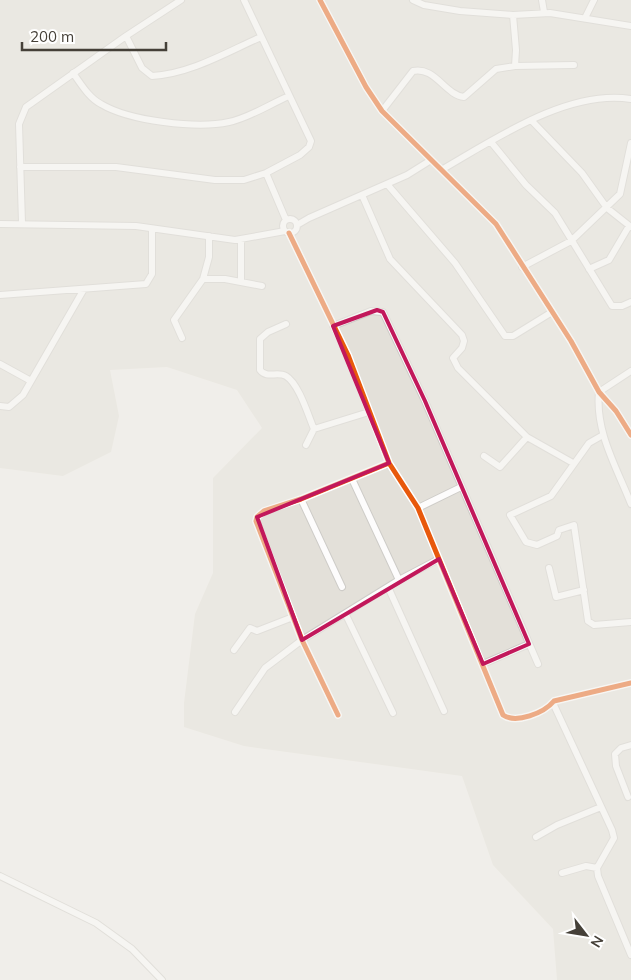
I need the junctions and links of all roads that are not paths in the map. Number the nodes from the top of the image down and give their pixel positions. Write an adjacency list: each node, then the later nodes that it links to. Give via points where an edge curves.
1 (181, 0): 11 (street)
2 (244, 0): 12 (street)
3 (320, 0): 18 (street, via 366,87)
4 (413, 0): 8 (street, via 460,11)
5 (542, 0): 7 (street)
6 (594, 0): 9 (street)
7 (544, 12): 8 (street); 9 (street)
8 (513, 15): 14 (street)
9 (584, 18): 10 (street)
10 (631, 26)
11 (126, 36): 12 (street, via 142,68 152,76 163,76 200,64); 15 (street)
12 (261, 37): 16 (street)
13 (574, 65): 14 (street)
14 (515, 66): 18 (street, via 496,69 464,97 456,95 430,74 413,71)
15 (74, 73): 16 (street, via 99,103 127,114 162,121 230,122); 23 (street, via 34,100 22,114 19,124)
16 (289, 96): 26 (street, via 310,144 300,155)
17 (631, 99): 19 (street, via 577,104)
18 (382, 110): 22 (street)
19 (531, 120): 20 (street); 29 (street, via 582,173)
20 (492, 142): 24 (street); 37 (street, via 526,185 555,213)
21 (631, 143): 25 (street)
22 (431, 160): 24 (street); 27 (street)
23 (20, 167): 26 (street, via 116,166 215,180 244,180); 30 (street)
24 (443, 170): 38 (street, via 496,224)
25 (628, 172): 29 (street, via 620,194)
26 (266, 173): 32 (street)
27 (387, 184): 28 (street); 46 (street, via 455,263 505,336 513,336)
28 (362, 195): 32 (street); 59 (street, via 390,259 462,336 462,348 453,358 458,368)
29 (607, 208): 33 (street); 37 (street)
30 (22, 223): 31 (street); 34 (street)
31 (0, 224)
32 (288, 227): 36 (street, via 270,236); 48 (street)
33 (630, 227): 39 (street, via 609,260)
34 (152, 229): 35 (street); 43 (street, via 150,281 140,286)
35 (209, 236): 36 (street); 40 (street, via 209,257)
36 (241, 239): 41 (street)
37 (571, 241): 38 (street); 39 (street)
38 (522, 267): 46 (street)
39 (589, 269): 45 (street, via 612,306)
40 (203, 279): 41 (street); 49 (street, via 174,320)
41 (241, 282): 42 (street)
42 (262, 286)
43 (84, 289): 44 (street); 52 (street)
44 (0, 294)
45 (631, 302)
46 (552, 312): 53 (street)
47 (286, 324): 56 (street, via 260,339 260,370 266,375 284,375 292,381)
48 (333, 326): 55 (street, via 348,355); 65 (street, via 371,311 383,312)
49 (182, 338)
50 (0, 364): 52 (street)
51 (631, 371): 53 (street)
52 (31, 381): 54 (street, via 16,402 9,407)
53 (599, 392): 57 (street); 58 (street)
54 (0, 406)
55 (369, 412): 56 (street); 62 (street)
56 (314, 429): 60 (street)
57 (603, 435): 63 (street, via 589,444); 67 (street)
58 (631, 435)
59 (527, 437): 61 (street, via 500,467); 63 (street)
60 (306, 445)
61 (484, 456)
62 (389, 463): 64 (street); 68 (street)
63 (573, 463): 74 (street, via 551,496 510,514 526,542 537,545 557,536 559,530 574,525)
64 (352, 479): 66 (street); 71 (street)
65 (462, 488): 68 (street); 79 (street)
66 (301, 499): 72 (street); 76 (street, via 264,511 256,521)
67 (631, 504)
68 (418, 508): 69 (street)
69 (439, 559): 71 (street); 81 (street)
70 (549, 568): 74 (street, via 556,597)
71 (399, 580): 73 (street)
72 (342, 587)
73 (388, 587): 75 (street); 85 (street)
74 (584, 590): 77 (street, via 590,624)
75 (346, 615): 78 (street); 87 (street)
76 (293, 617): 78 (street); 80 (street, via 258,631 250,628)
77 (631, 622)
78 (302, 640): 86 (street, via 265,668); 88 (street)
79 (529, 644): 81 (street); 82 (street)
80 (234, 650)
81 (483, 664): 84 (street, via 499,708 510,720 520,719)
82 (538, 664)
83 (631, 683): 84 (street)
84 (553, 703): 91 (street)
85 (444, 711)
86 (235, 712)
87 (393, 713)
88 (338, 715)
89 (631, 745): 90 (street, via 615,754 616,766)
90 (628, 797)
91 (602, 807): 92 (street); 93 (street, via 614,838)
92 (536, 836)
93 (597, 868): 94 (street, via 586,866); 96 (street)
94 (562, 873)
95 (0, 876): 97 (street, via 96,923 132,948)
96 (631, 955)
97 (162, 980)

